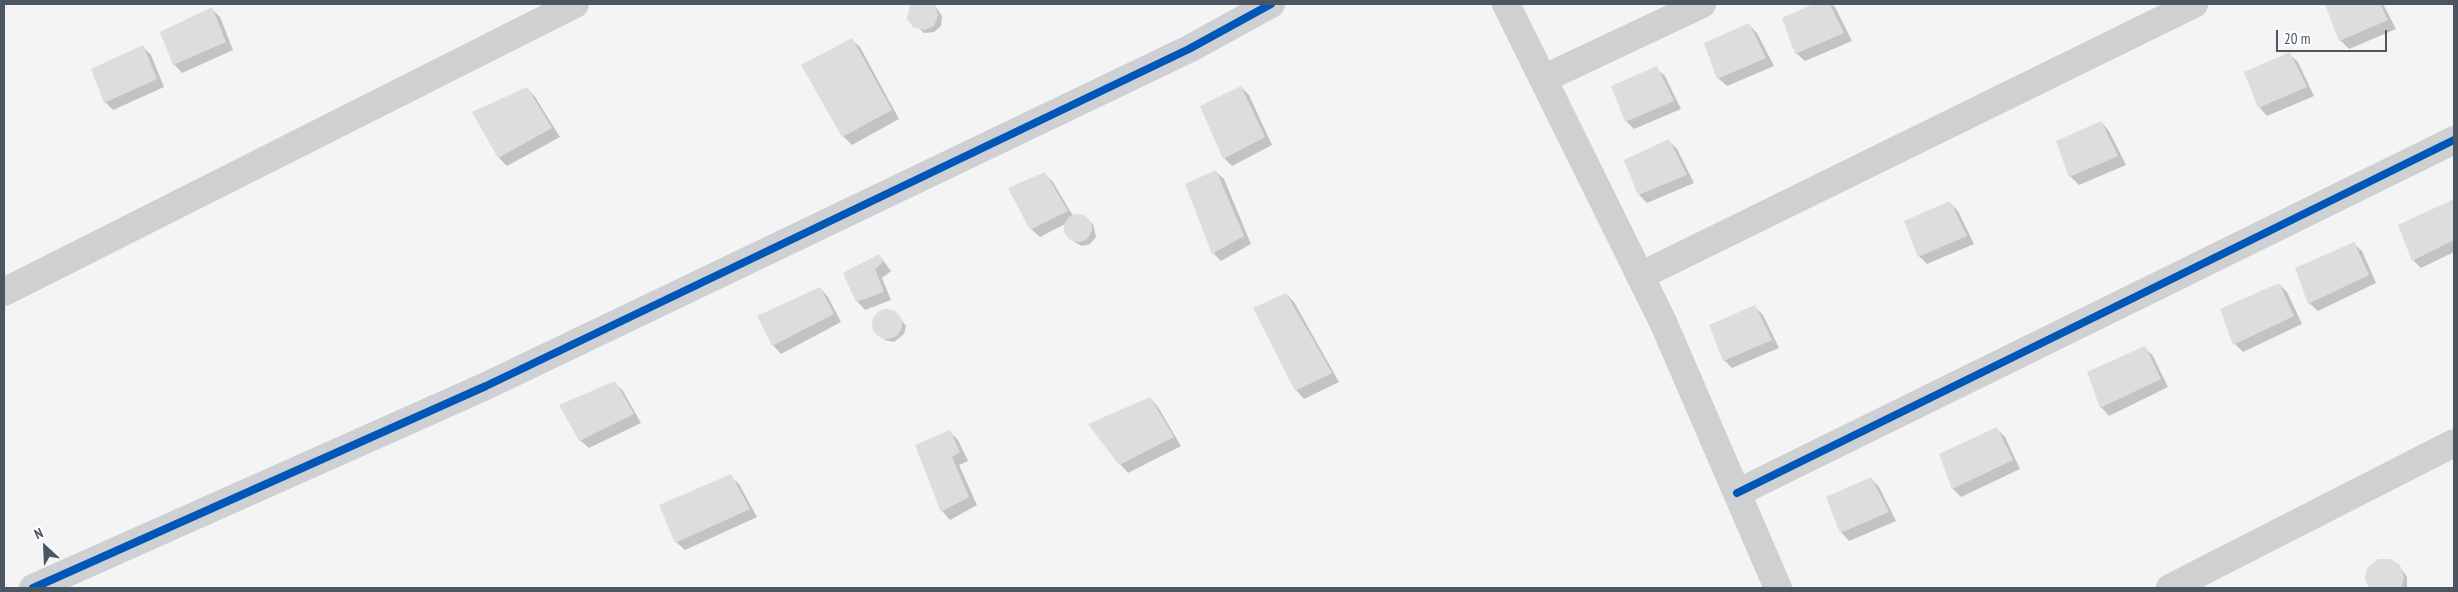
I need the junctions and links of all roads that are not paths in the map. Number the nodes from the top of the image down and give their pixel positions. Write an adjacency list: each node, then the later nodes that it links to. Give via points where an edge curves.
1 (575, 4): 9 (street)
2 (1272, 4): 12 (street, via 1189,49 486,386)
3 (1506, 4): 6 (street)
4 (1702, 4): 6 (street)
5 (2194, 4): 8 (street)
6 (1543, 79): 8 (street)
7 (2454, 140): 11 (street)
8 (1640, 276): 11 (street)
9 (4, 292)
10 (2454, 443): 14 (street)
11 (1737, 493): 13 (street)
12 (33, 588)
13 (1778, 588)
14 (2170, 588)

